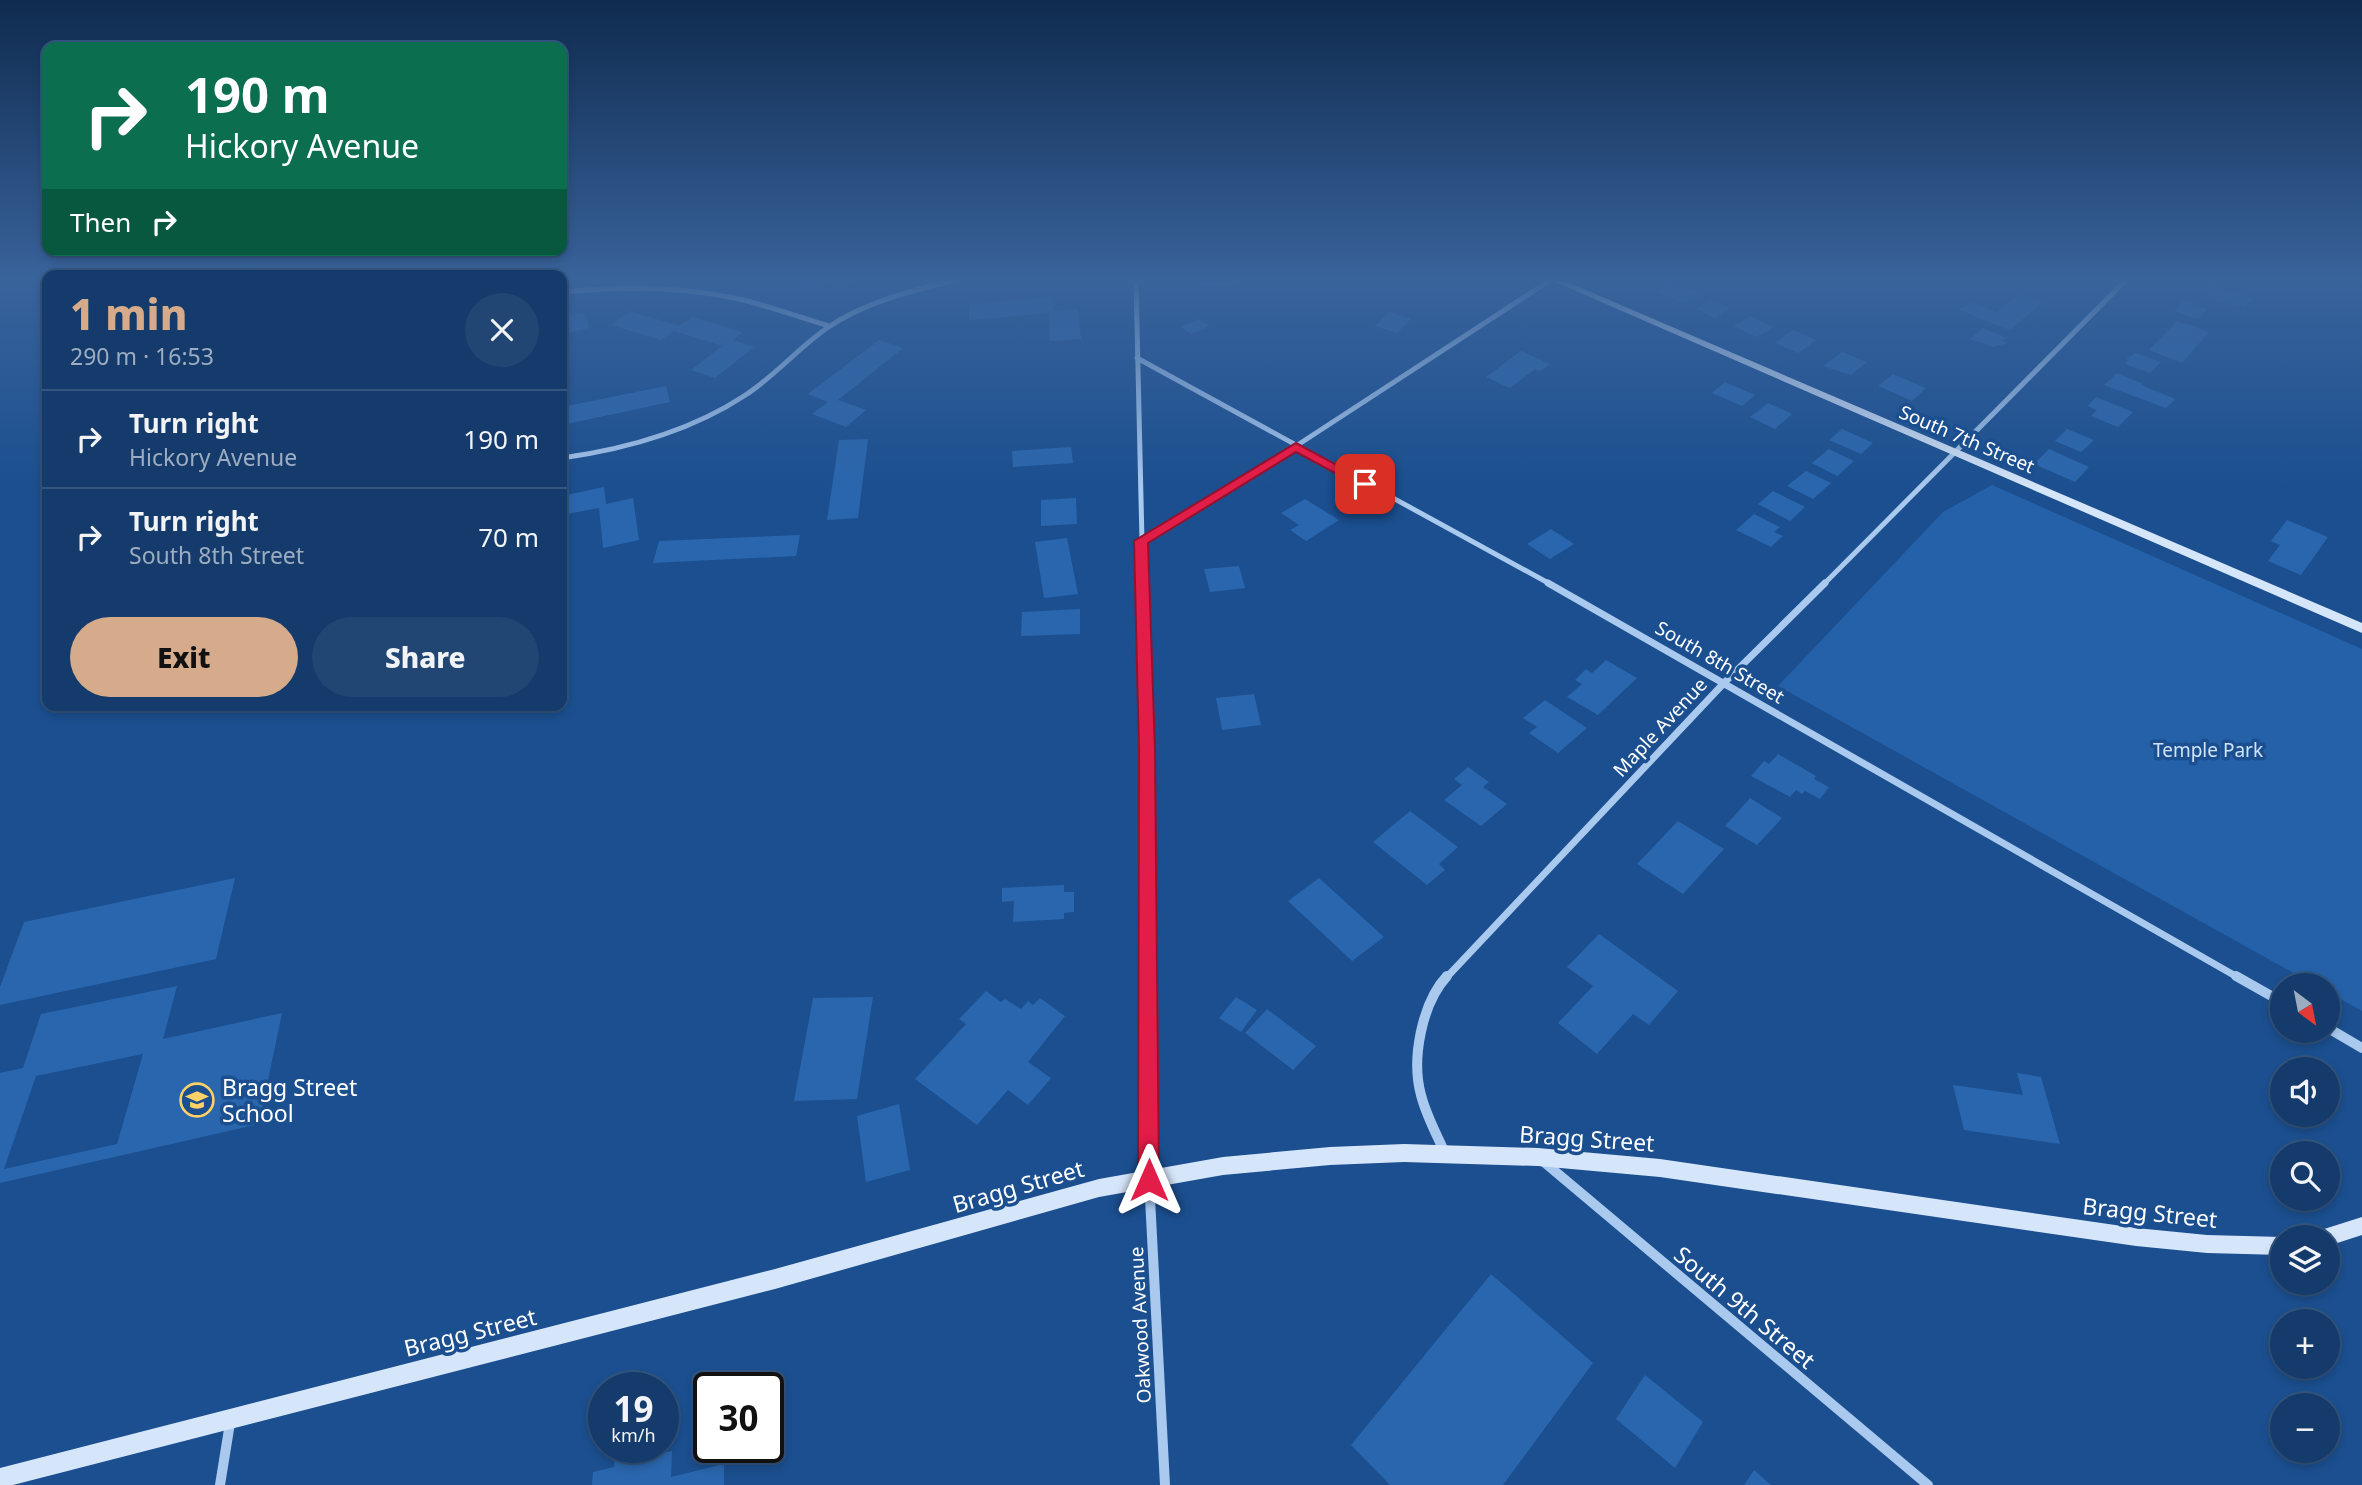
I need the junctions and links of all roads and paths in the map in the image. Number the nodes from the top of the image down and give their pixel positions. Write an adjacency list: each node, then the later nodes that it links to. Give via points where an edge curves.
1 (799, 350): 9 (street, via 744,396 698,421 628,446)
2 (1138, 350): 6 (street, Oakwood Avenue)
3 (1443, 350): 7 (street)
4 (1718, 350): 8 (street, South 7th Street)
5 (2057, 350): 8 (street, Maple Avenue)
6 (1138, 358): 7 (street, South 8th Street); 10 (street, Oakwood Avenue)
7 (1296, 446): 10 (street); 12 (street, South 8th Street)
8 (1956, 453): 11 (street, South 7th Street); 12 (street, Maple Avenue)
9 (567, 457)
10 (1141, 541): 18 (street, Oakwood Avenue)
11 (2362, 628)
12 (1724, 683): 13 (street, South 8th Street); 16 (street, Maple Avenue, via 1438,986 1425,1016 1419,1089)
13 (2270, 995)
14 (2340, 1035): 15 (street)
15 (2362, 1048)
16 (1445, 1154): 17 (street, Bragg Street); 18 (street, Bragg Street, via 1330,1156 1223,1166)
17 (1538, 1157): 21 (street, Bragg Street, via 1660,1168 2136,1237); 26 (street, South 9th Street)
18 (1149, 1180): 22 (street, Bragg Street, via 1099,1188 775,1279); 25 (street, Oakwood Avenue)
19 (2362, 1226): 20 (street)
20 (2340, 1233)
21 (2270, 1246)
22 (230, 1419): 23 (street, Bragg Street); 24 (street)
23 (0, 1478)
24 (220, 1485)
25 (1165, 1485)
26 (1928, 1485)

